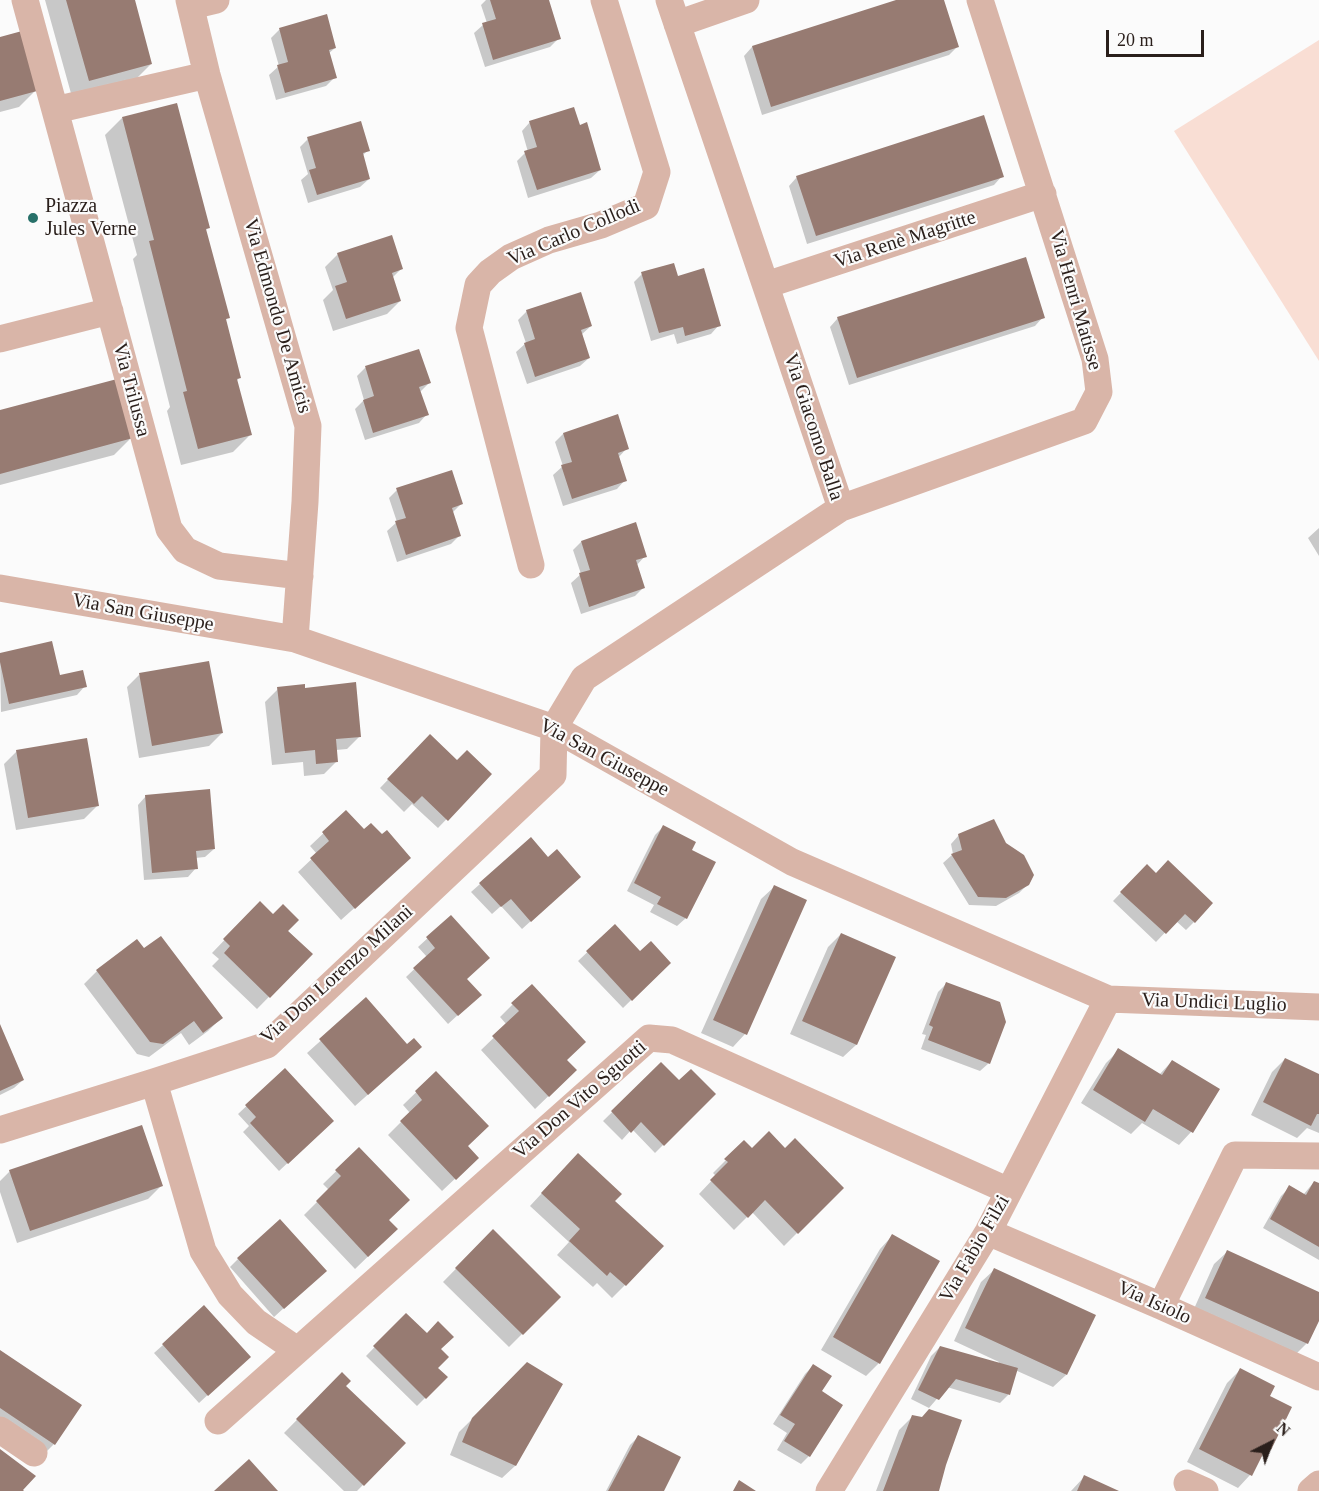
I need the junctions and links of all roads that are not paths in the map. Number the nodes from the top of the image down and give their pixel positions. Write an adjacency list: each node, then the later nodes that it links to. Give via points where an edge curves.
1 (25, 0): 8 (street, Via Trilussa)
2 (604, 0): 14 (street, Via Carlo Collodi, via 657,172 646,206 511,257 478,285 469,328)
3 (746, 0): 6 (street)
4 (980, 0): 9 (street, Via Henri Matisse)
5 (199, 2): 7 (street, Via Edmondo De Amicis)
6 (673, 12): 10 (street, Via Giacomo Balla)
7 (207, 75): 8 (street); 15 (street, Via Edmondo De Amicis, via 308,426)
8 (55, 110): 11 (street, Via Trilussa)
9 (1043, 194): 10 (street, Via Renè Magritte); 13 (street, Via Henri Matisse, via 1095,359 1100,392 1084,421)
10 (766, 285): 13 (street, Via Giacomo Balla)
11 (110, 311): 12 (street); 15 (street, Via Trilussa, via 169,529 185,550 219,566)
12 (0, 339)
13 (841, 508): 18 (street, Via Giacomo Balla, via 584,678)
14 (531, 565)
15 (300, 576): 17 (street, Via Edmondo De Amicis)
16 (0, 588): 17 (street, Via San Giuseppe)
17 (295, 639): 18 (street, Via San Giuseppe)
18 (554, 728): 19 (street, Via San Giuseppe, via 792,861); 21 (street, Via Don Lorenzo Milani, via 553,775 267,1045)
19 (1108, 999): 20 (street, Via Undici Luglio); 24 (street, Via Fabio Filzi)
20 (1319, 1007)
21 (154, 1082): 22 (street, Via Don Lorenzo Milani); 27 (street, via 203,1251 230,1295 256,1322)
22 (0, 1130)
23 (1319, 1156): 26 (street, via 1235,1155)
24 (1009, 1191): 25 (street, Via Fabio Filzi); 27 (street, Via Don Vito Sguotti, via 672,1040 648,1038)
25 (988, 1232): 26 (street, Via Isiolo); 33 (street, Via Fabio Filzi)
26 (1161, 1306): 28 (street, Via Isiolo)
27 (297, 1350): 29 (street, Via Don Vito Sguotti)
28 (1319, 1377)
29 (218, 1421)
30 (0, 1430): 31 (street)
31 (34, 1453)
32 (1319, 1484): 34 (street)
33 (829, 1491)
34 (1311, 1491)

